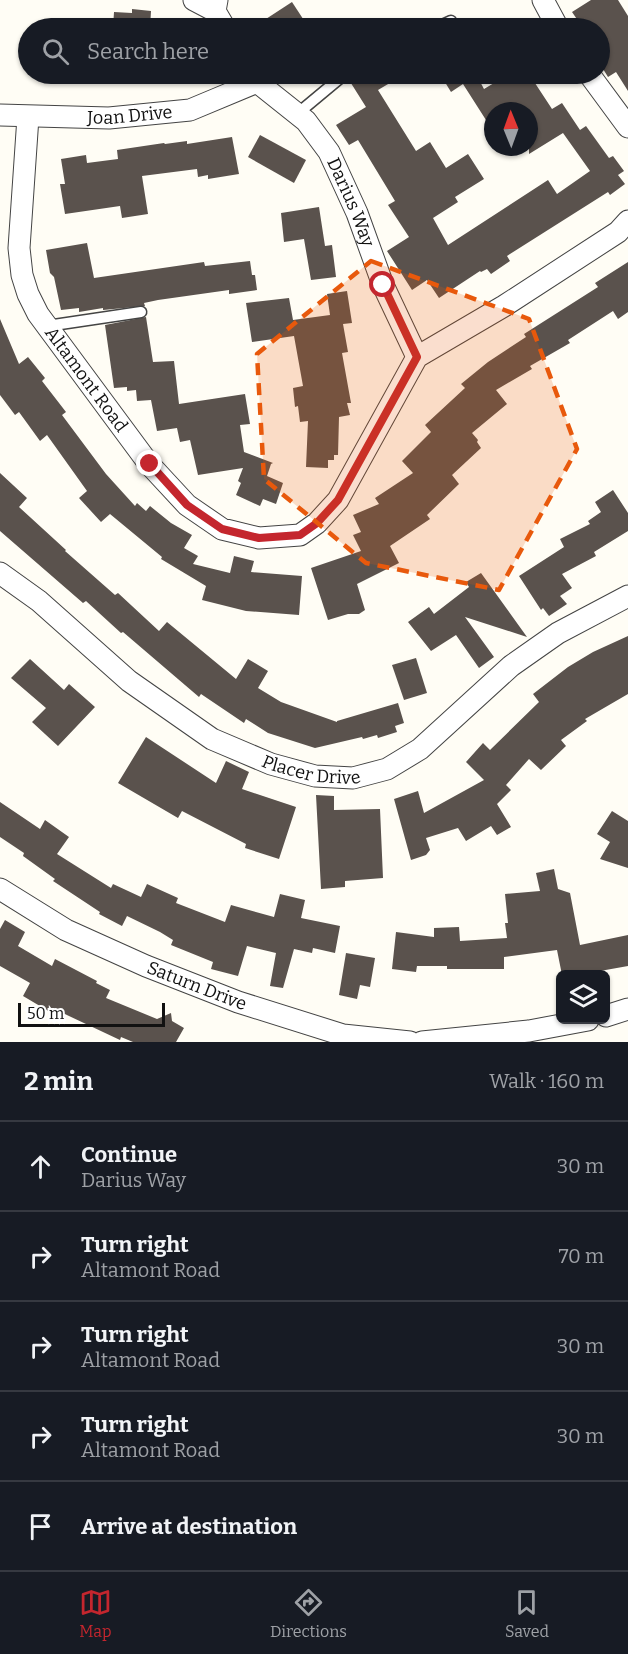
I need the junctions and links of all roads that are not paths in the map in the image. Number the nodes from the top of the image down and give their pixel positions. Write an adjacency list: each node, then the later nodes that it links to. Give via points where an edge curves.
1 (194, 0): 3 (street)
2 (543, 0): 4 (street)
3 (219, 13)
4 (553, 18)
5 (242, 84): 11 (street, Joan Drive, via 190,110 109,118)
6 (261, 84): 9 (street, Darius Way)
7 (333, 84): 9 (lane)
8 (596, 84): 12 (street)
9 (297, 114): 16 (street, Darius Way, via 328,152)
10 (0, 115): 11 (street, Joan Drive)
11 (28, 117): 15 (street, Altamont Road, via 19,248 28,294)
12 (628, 128)
13 (628, 221): 16 (street, via 618,232 504,306)
14 (141, 312): 15 (lane)
15 (47, 326): 16 (street, Altamont Road, via 150,464 187,505 222,529 259,538 300,535 338,500)
16 (417, 357)
17 (0, 573): 18 (street, Placer Drive, via 39,601 129,681 212,739 271,764 315,776 353,778 387,769 420,749 511,666 558,633)
18 (628, 596)
19 (0, 889): 23 (street, Saturn Drive, via 66,930 238,1002 343,1035)
20 (628, 1009): 21 (street)
21 (610, 1015)
22 (567, 1024): 24 (street)
23 (411, 1042)
24 (422, 1042)

